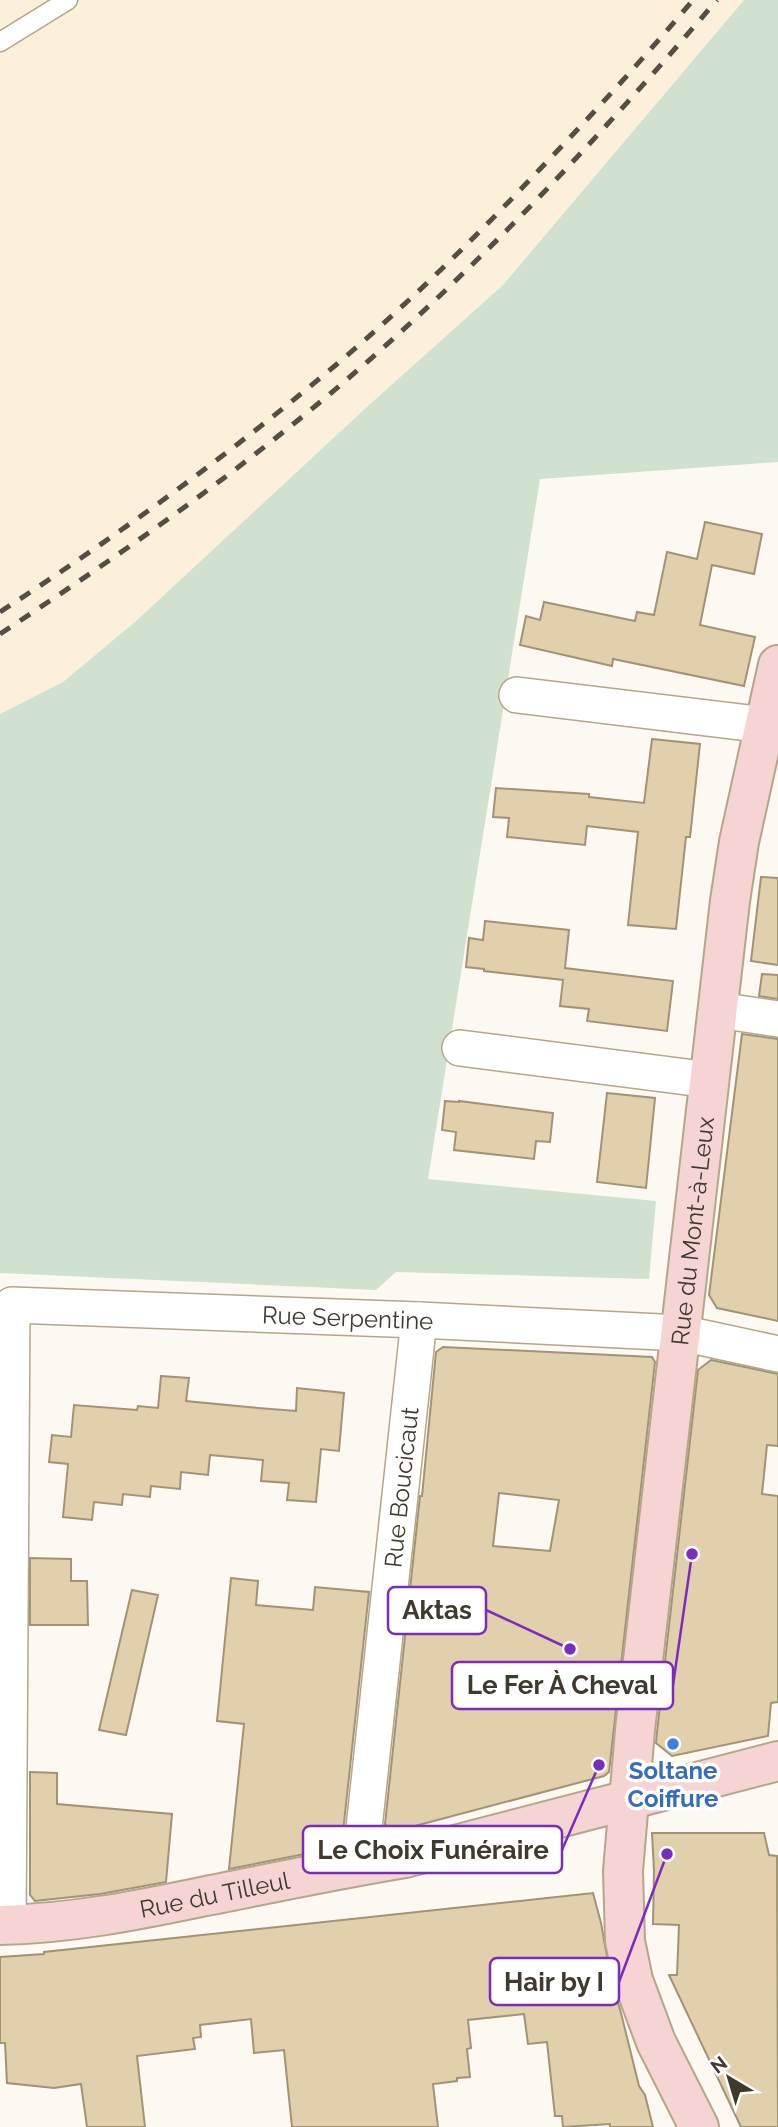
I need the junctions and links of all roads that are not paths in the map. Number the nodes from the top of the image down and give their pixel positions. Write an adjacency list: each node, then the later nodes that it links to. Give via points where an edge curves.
1 (68, 0): 2 (lane)
2 (0, 42)
3 (778, 665): 5 (street, Rue du Mont-à-Leux)
4 (517, 695): 5 (street)
5 (764, 724): 6 (street, Rue du Mont-à-Leux, via 739,842)
6 (718, 1010): 7 (street); 9 (street, Rue du Mont-à-Leux)
7 (778, 1019)
8 (460, 1048): 9 (street)
9 (710, 1080): 11 (street, Rue du Mont-à-Leux)
10 (419, 1320): 11 (street, Rue Serpentine); 13 (street, Rue Serpentine, via 12,1305); 17 (street, Rue Boucicaut)
11 (681, 1333): 12 (street, Rue Serpentine); 16 (street, Rue du Mont-à-Leux)
12 (778, 1354)
13 (6, 1381): 14 (street)
14 (6, 1473): 18 (street)
15 (778, 1761): 16 (street, Rue du Tilleul)
16 (629, 1799): 17 (street, Rue du Tilleul, via 405,1858); 19 (street, Rue du Mont-à-Leux, via 625,1941 644,2013)
17 (360, 1865): 18 (street, Rue du Tilleul, via 150,1908)
18 (4, 1925)
19 (699, 2127)

